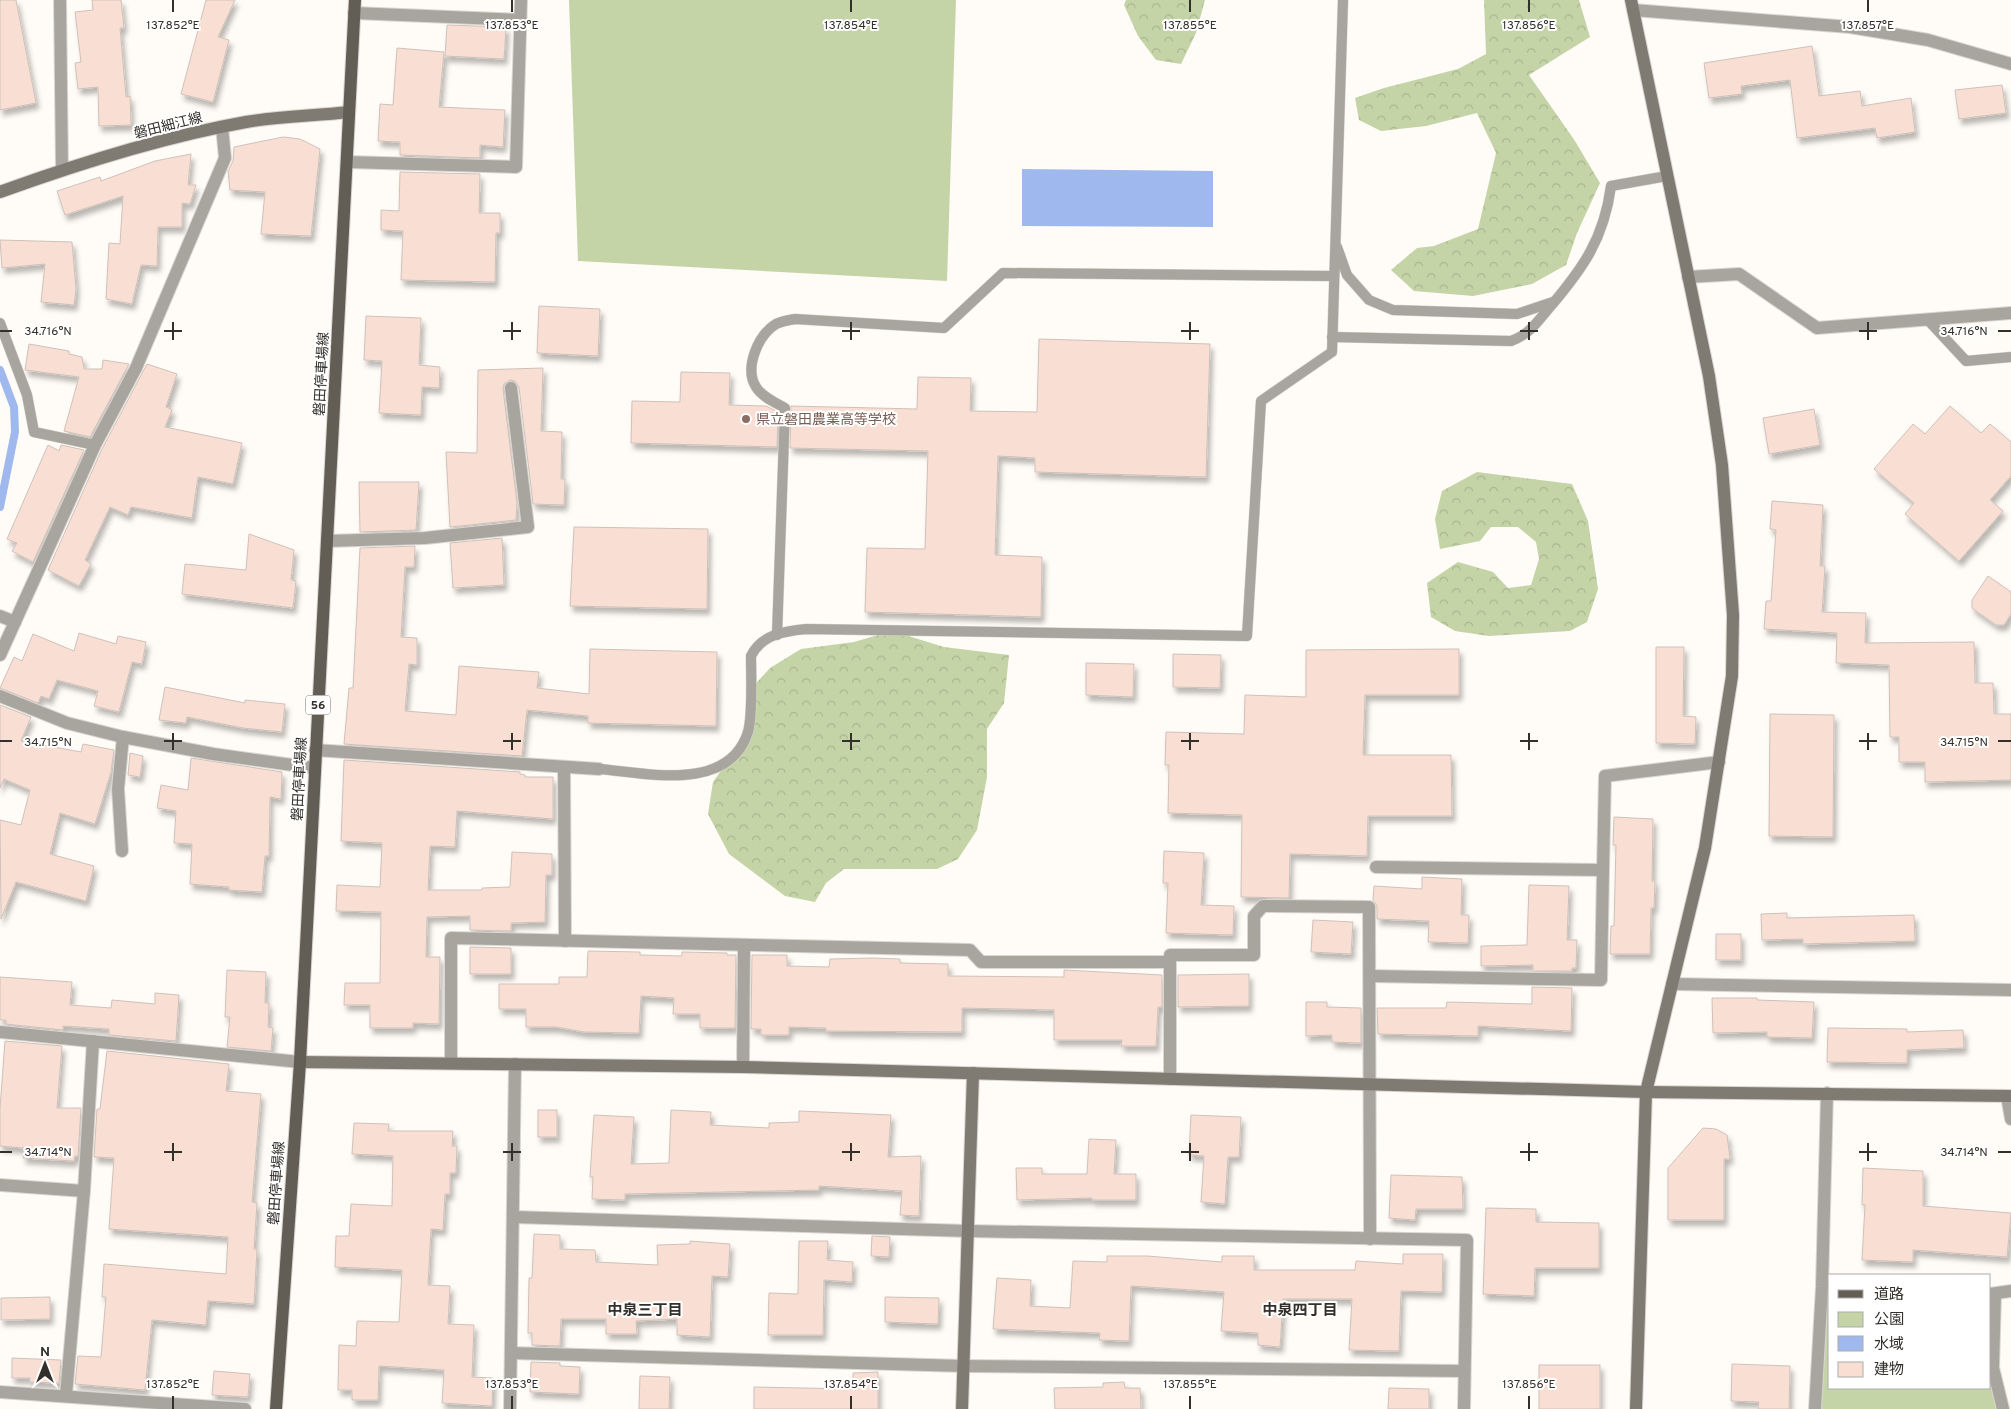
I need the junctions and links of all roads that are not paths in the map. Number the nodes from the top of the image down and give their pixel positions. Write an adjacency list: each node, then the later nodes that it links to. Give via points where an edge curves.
1 (60, 0): 12 (street)
2 (355, 0): 6 (main road, 磐田停車場線 / 56)
3 (521, 0): 7 (street)
4 (1342, 0): 15 (lane)
5 (1632, 5): 8 (street, via 1850,28 1928,40); 13 (street)
6 (354, 13): 7 (street); 9 (main road, 磐田停車場線 / 56)
7 (521, 20): 11 (street, via 516,167)
8 (2011, 64)
9 (349, 112): 10 (street, 磐田細江線); 11 (main road, 磐田停車場線 / 56)
10 (222, 127): 12 (street, 磐田細江線); 25 (street, via 226,158 136,368)
11 (348, 162): 26 (main road, 磐田停車場線 / 56)
12 (62, 170): 14 (street, 磐田細江線)
13 (1666, 176): 17 (street); 18 (lane, via 1611,186 1608,214 1593,247 1580,271)
14 (0, 192)
15 (1335, 241): 16 (lane); 18 (lane, via 1352,281 1368,300 1393,310 1517,314)
16 (1334, 276): 22 (lane); 29 (lane, via 1003,273 944,328 795,318 776,324 764,335 753,359 756,387 785,408)
17 (1688, 277): 20 (street, via 1739,274 1817,328); 34 (street, via 1709,376 1722,465 1733,614 1732,676)
18 (1554, 301): 22 (lane, via 1524,336 1511,341)
19 (2011, 313): 20 (street)
20 (1927, 319): 23 (lane, via 1966,361)
21 (0, 323): 25 (lane, via 27,395 34,432)
22 (1332, 337): 29 (lane, via 1332,352 1261,401 1246,636 806,629)
23 (2011, 357)
24 (510, 388): 26 (street, via 528,527 425,538)
25 (95, 445): 28 (street)
26 (327, 541): 33 (main road, 磐田停車場線 / 56)
27 (0, 616): 28 (street)
28 (15, 622): 30 (street)
29 (777, 635): 37 (lane, via 756,646 751,656 748,731 731,759 712,770 686,776)
30 (0, 656)
31 (0, 696): 32 (street, via 68,723)
32 (123, 737): 36 (street); 38 (street, via 118,789)
33 (315, 750): 35 (street); 36 (main road, 磐田停車場線 / 56)
34 (1719, 762): 40 (street, via 1605,776); 45 (street, via 1705,848)
35 (564, 767): 37 (street); 41 (street)
36 (314, 768): 49 (main road, 磐田停車場線 / 56)
37 (599, 769)
38 (122, 851)
39 (1376, 867): 40 (street)
40 (1603, 870): 44 (street, via 1601,980)
41 (565, 941): 42 (street); 50 (street, via 451,938)
42 (744, 945): 43 (street, via 970,950 981,962); 52 (street)
43 (1170, 962): 44 (street, via 1170,955 1254,955 1254,916 1264,906 1369,907); 54 (street)
44 (1370, 976): 55 (street)
45 (1672, 984): 46 (street); 56 (street)
46 (2011, 990)
47 (0, 1032): 48 (street)
48 (93, 1042): 49 (street); 61 (street)
49 (300, 1062): 50 (street); 74 (main road, 磐田停車場線 / 56)
50 (450, 1063): 51 (street)
51 (515, 1064): 52 (street); 62 (street)
52 (743, 1067): 53 (street)
53 (973, 1073): 54 (street); 63 (street)
54 (1170, 1079): 55 (street)
55 (1370, 1085): 56 (street); 64 (street)
56 (1646, 1092): 57 (street); 78 (street)
57 (1827, 1093): 58 (street); 65 (street)
58 (2009, 1096): 59 (street)
59 (2011, 1119)
60 (0, 1185): 61 (street)
61 (84, 1191): 72 (street)
62 (513, 1217): 63 (street); 68 (street)
63 (968, 1231): 64 (street); 69 (street)
64 (1370, 1238): 70 (street, via 1467,1240)
65 (1826, 1287): 79 (street)
66 (2011, 1291): 67 (street)
67 (1993, 1294): 80 (street, via 1993,1368)
68 (510, 1353): 69 (street); 75 (street)
69 (964, 1366): 70 (street); 76 (street)
70 (1464, 1371): 77 (street)
71 (0, 1392): 72 (street)
72 (66, 1395): 73 (street)
73 (245, 1409)
74 (276, 1409)
75 (510, 1409)
76 (962, 1409)
77 (1464, 1409)
78 (1636, 1409)
79 (1815, 1409)
80 (2003, 1409)

